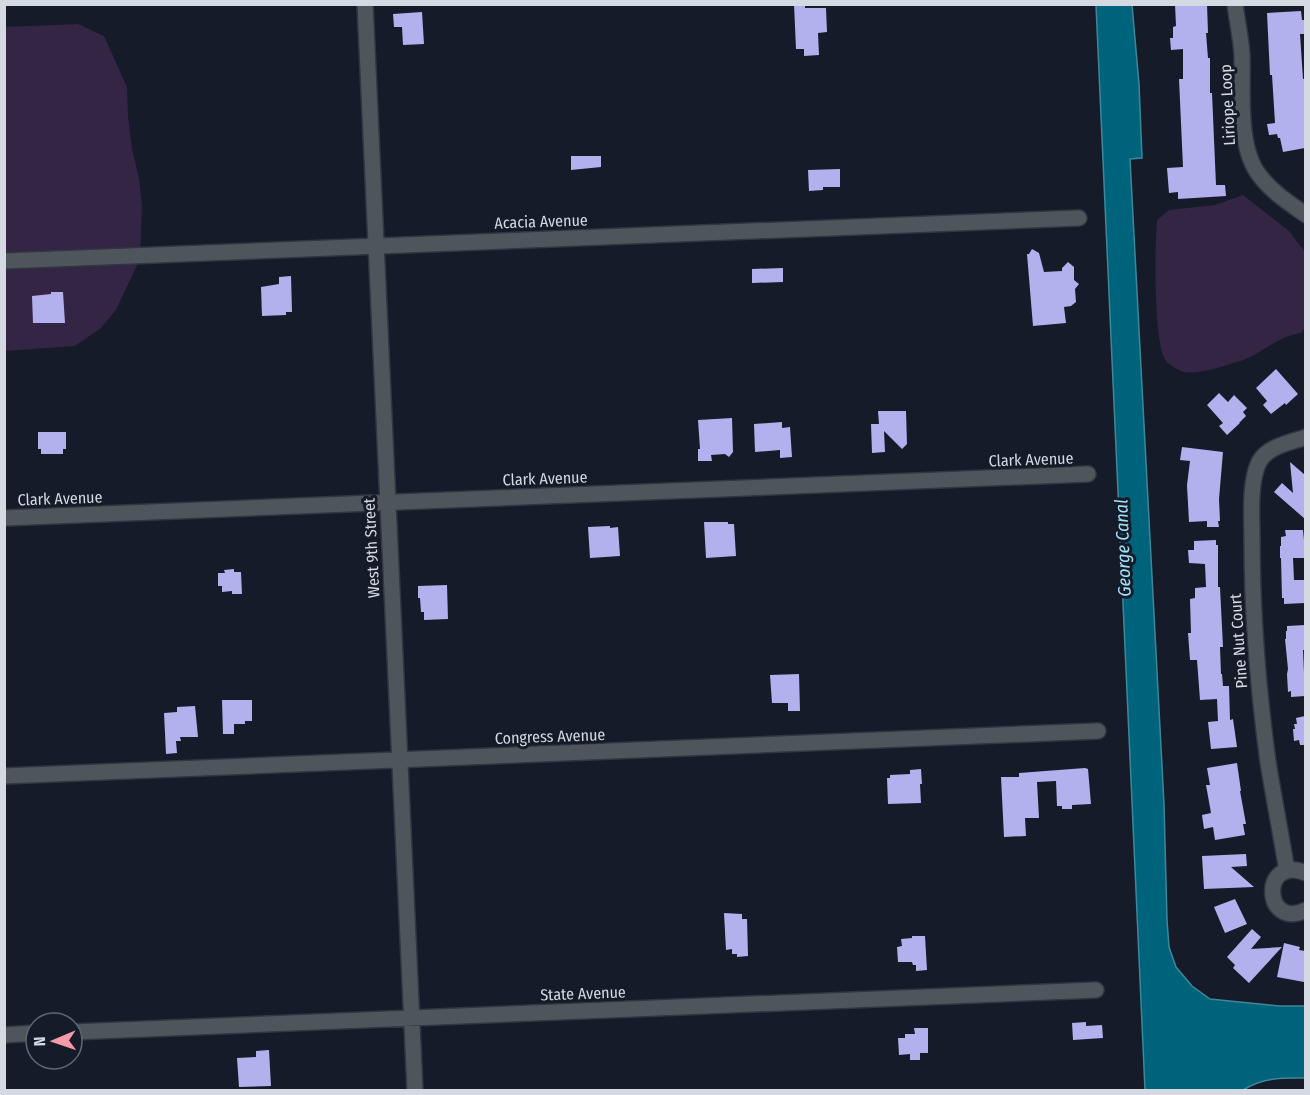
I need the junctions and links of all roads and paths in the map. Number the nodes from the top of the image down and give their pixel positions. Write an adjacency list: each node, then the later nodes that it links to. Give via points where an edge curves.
1 (365, 4): 5 (street, West 9th Street)
2 (1235, 4): 3 (street, Liriope Loop, via 1249,157 1258,175 1276,194)
3 (1305, 215)
4 (1079, 218): 5 (street, Acacia Avenue)
5 (376, 246): 6 (street, Acacia Avenue); 9 (street, West 9th Street)
6 (4, 261)
7 (1305, 437): 14 (street, Pine Nut Court, via 1268,450 1253,480 1252,589 1259,683)
8 (1088, 474): 9 (street, Clark Avenue)
9 (387, 503): 10 (street, Clark Avenue); 12 (street, West 9th Street)
10 (4, 518)
11 (1098, 731): 12 (street, Congress Avenue)
12 (400, 760): 13 (street, Congress Avenue); 18 (street, West 9th Street)
13 (4, 776)
14 (1287, 871): 15 (street); 16 (street, via 1280,874 1272,887 1274,903 1291,914)
15 (1305, 873)
16 (1305, 910)
17 (1096, 990): 18 (street, State Avenue)
18 (411, 1018): 19 (street, State Avenue); 22 (street, West 9th Street)
19 (84, 1032)
20 (24, 1034): 21 (street)
21 (4, 1035)
22 (415, 1090)

